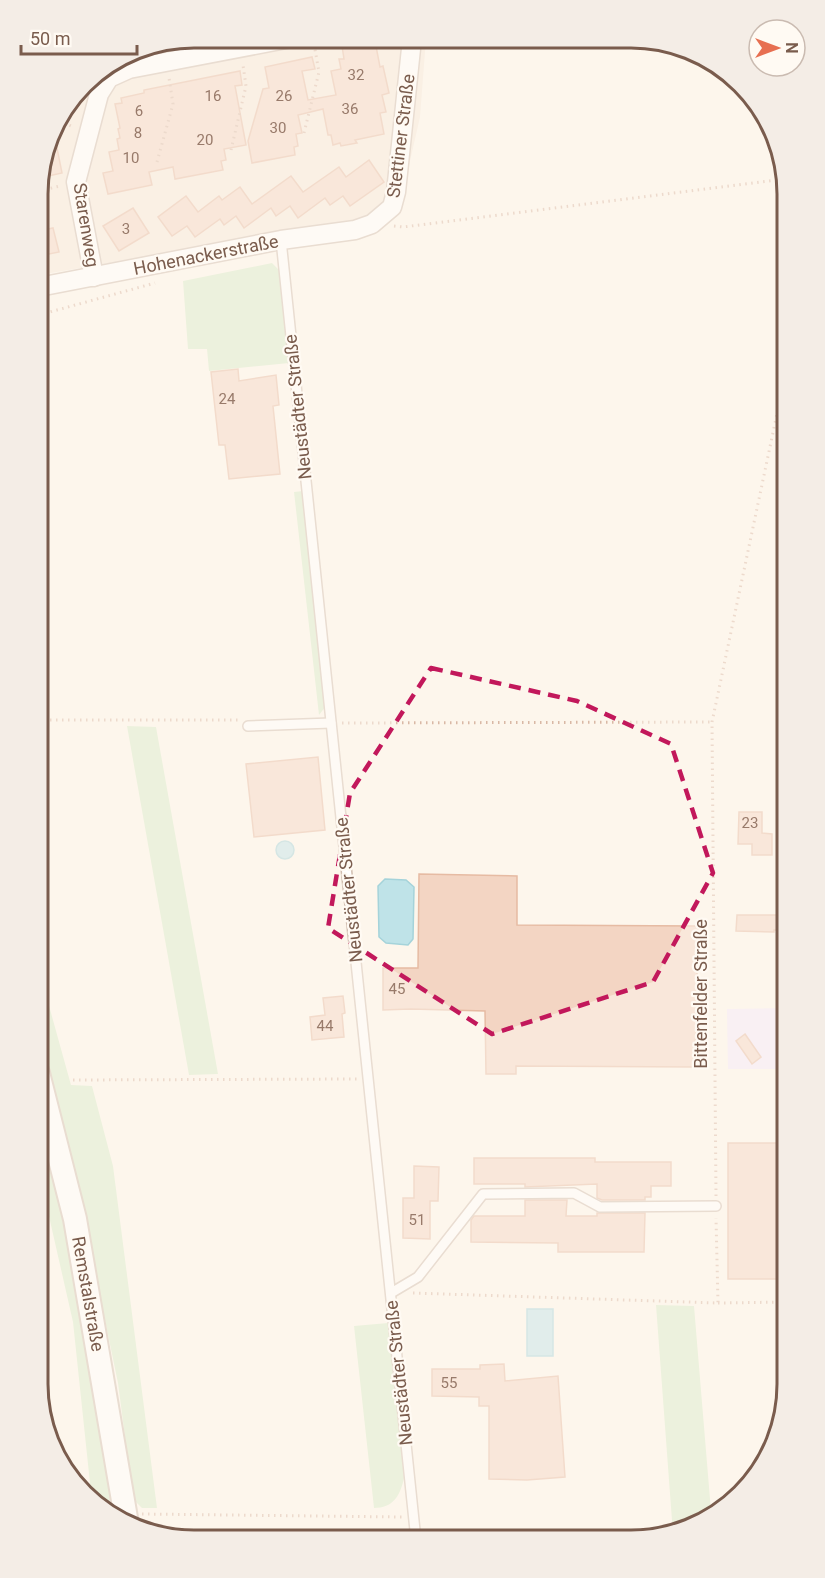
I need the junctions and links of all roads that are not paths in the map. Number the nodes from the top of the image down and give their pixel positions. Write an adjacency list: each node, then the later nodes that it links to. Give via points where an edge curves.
1 (240, 48): 5 (street, Starenweg, via 129,69 109,78 99,94 76,183)
2 (411, 48): 3 (street, Stettiner Straße, via 396,192 392,207)
3 (372, 224): 4 (street, Hohenackerstraße)
4 (281, 240): 5 (street, Hohenackerstraße); 7 (lane, Neustädter Straße)
5 (94, 277): 6 (street, Hohenackerstraße)
6 (48, 285)
7 (332, 723): 8 (lane); 11 (lane, Neustädter Straße)
8 (248, 726)
9 (48, 1112): 12 (street, Remstalstraße, via 75,1219)
10 (716, 1206): 11 (lane, via 600,1207 574,1193 483,1194 418,1276)
11 (390, 1293): 13 (lane, Neustädter Straße)
12 (125, 1512)
13 (415, 1530)

